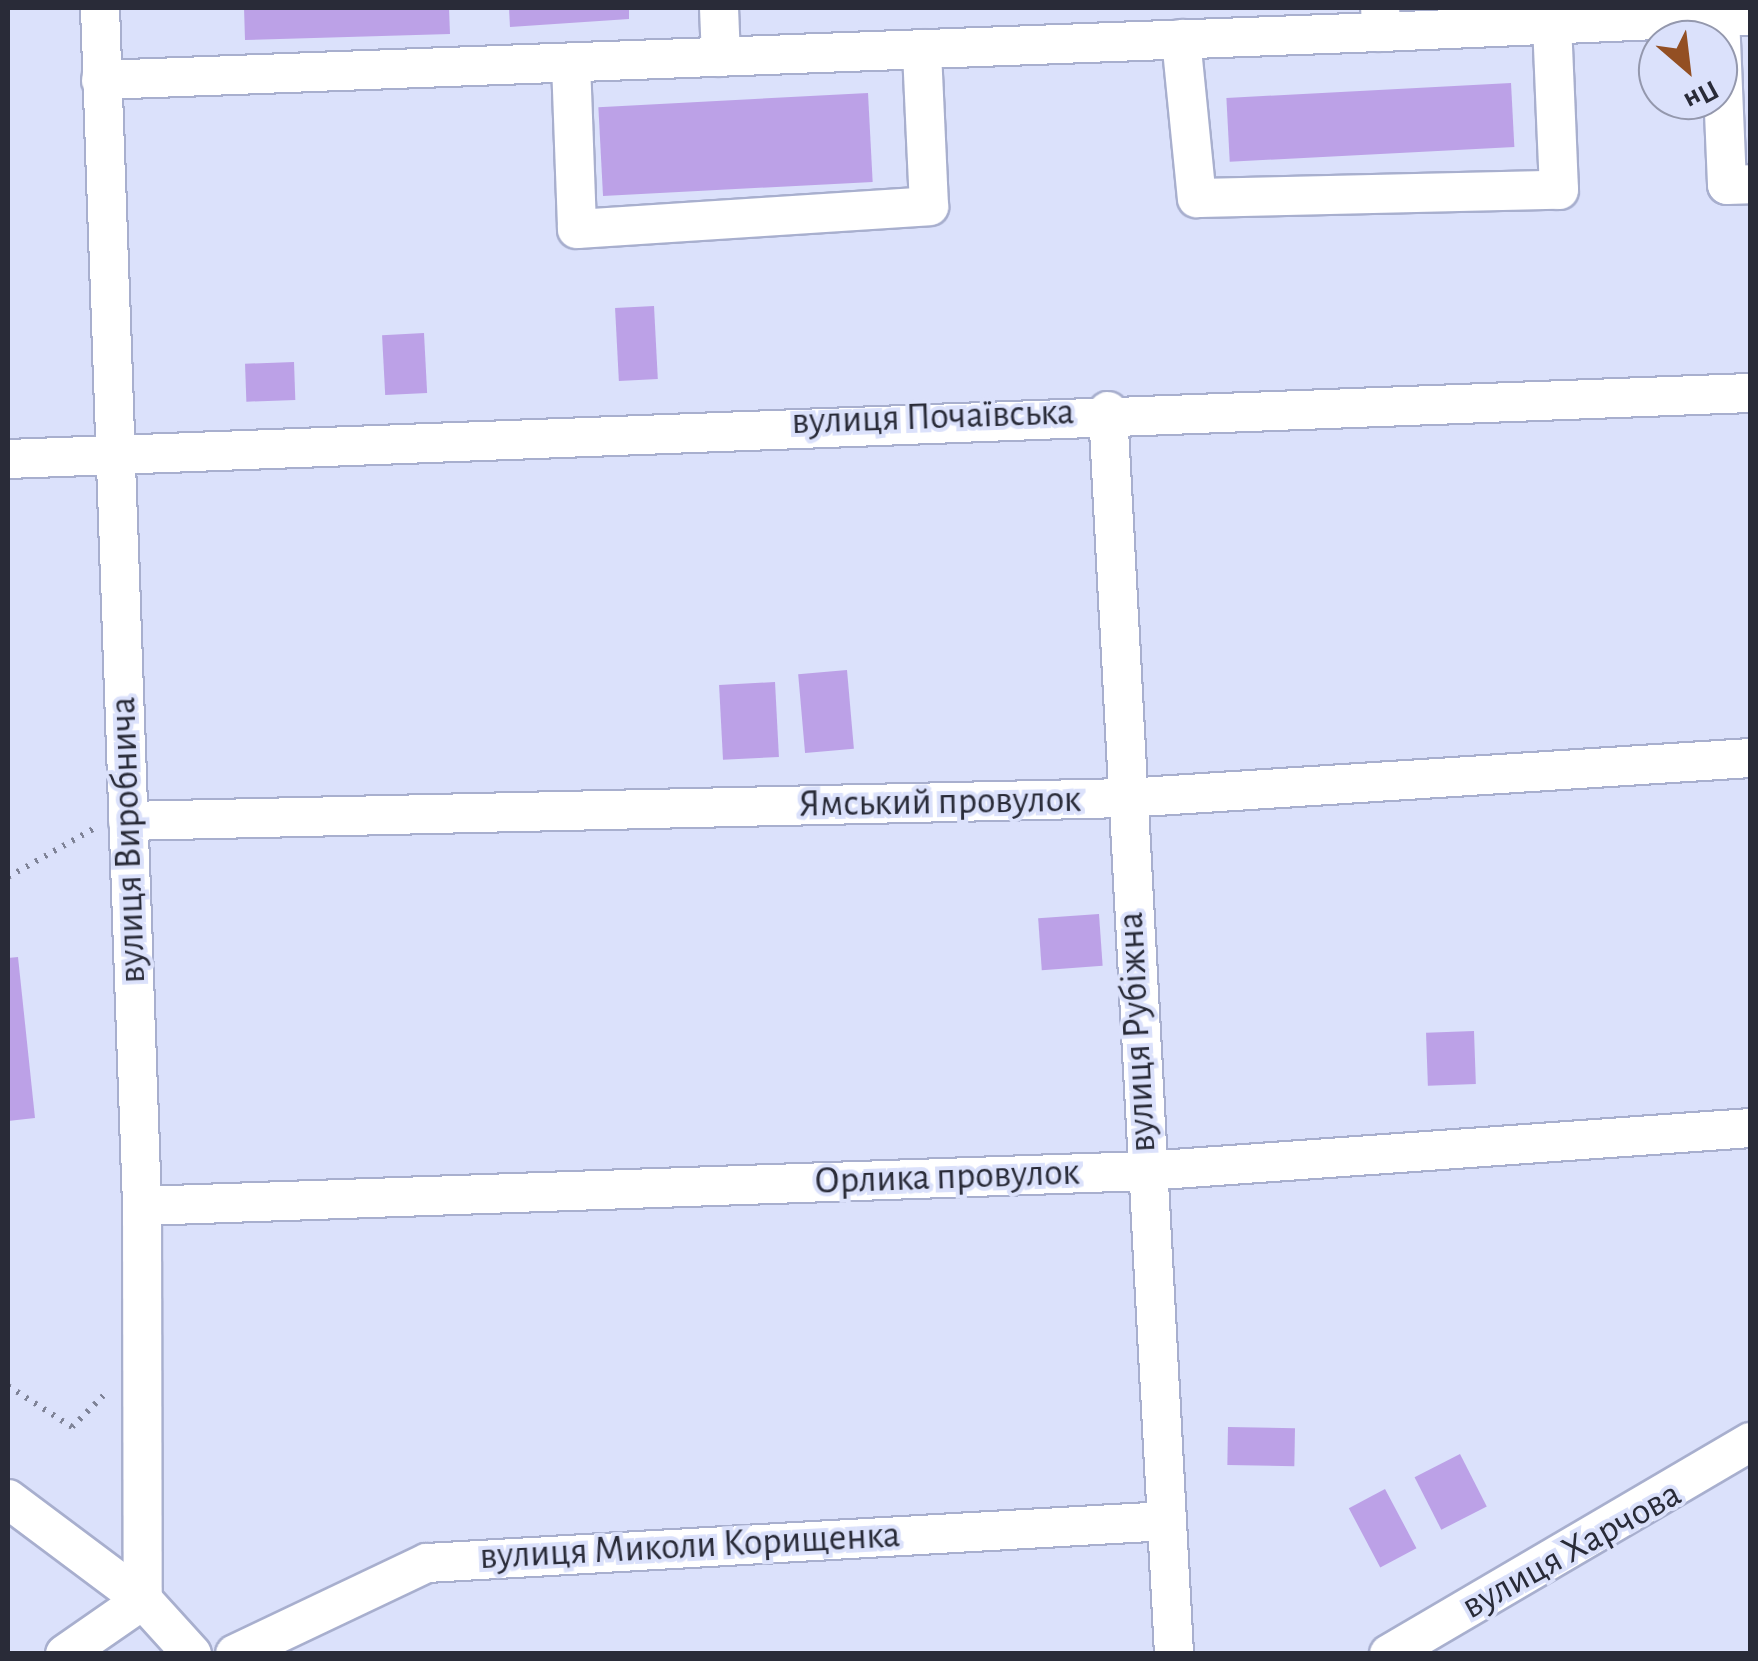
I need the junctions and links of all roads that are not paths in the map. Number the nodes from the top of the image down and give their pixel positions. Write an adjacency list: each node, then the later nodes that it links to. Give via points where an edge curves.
1 (100, 8): 10 (street, вулиця Виробнича)
2 (720, 8): 8 (street)
3 (1736, 17): 5 (street); 11 (street, via 1727,186)
4 (1380, 20): 5 (street); 6 (street)
5 (1552, 25): 6 (street, via 1558,190 1197,198)
6 (1181, 39): 7 (street)
7 (922, 49): 8 (street); 9 (street, via 929,206 577,229)
8 (721, 57): 9 (street)
9 (571, 63): 10 (street)
10 (102, 80): 14 (street, вулиця Виробнича)
11 (1750, 184)
12 (1750, 392): 13 (street, вулиця Почаївська)
13 (1108, 411): 14 (street, вулиця Почаївська); 17 (street, вулиця Рубіжна)
14 (115, 453): 15 (street, вулиця Почаївська); 18 (street, вулиця Виробнича)
15 (8, 459)
16 (1750, 758): 17 (street, Ямський провулок)
17 (1125, 798): 18 (street, Ямський провулок); 20 (street, вулиця Рубіжна)
18 (121, 820): 21 (street, вулиця Виробнича)
19 (1750, 1128): 20 (street, Орлика провулок)
20 (1146, 1172): 21 (street, Орлика провулок); 24 (street, вулиця Рубіжна)
21 (142, 1206): 25 (street, вулиця Виробнича)
22 (1750, 1442): 30 (street, вулиця Харчова)
23 (8, 1499): 25 (street)
24 (1166, 1521): 28 (street, вулиця Миколи Корищенка, via 427,1563); 29 (street, вулиця Рубіжна)
25 (143, 1600): 26 (street); 27 (street)
26 (66, 1654)
27 (192, 1654)
28 (235, 1654)
29 (1174, 1654)
30 (1390, 1654)

